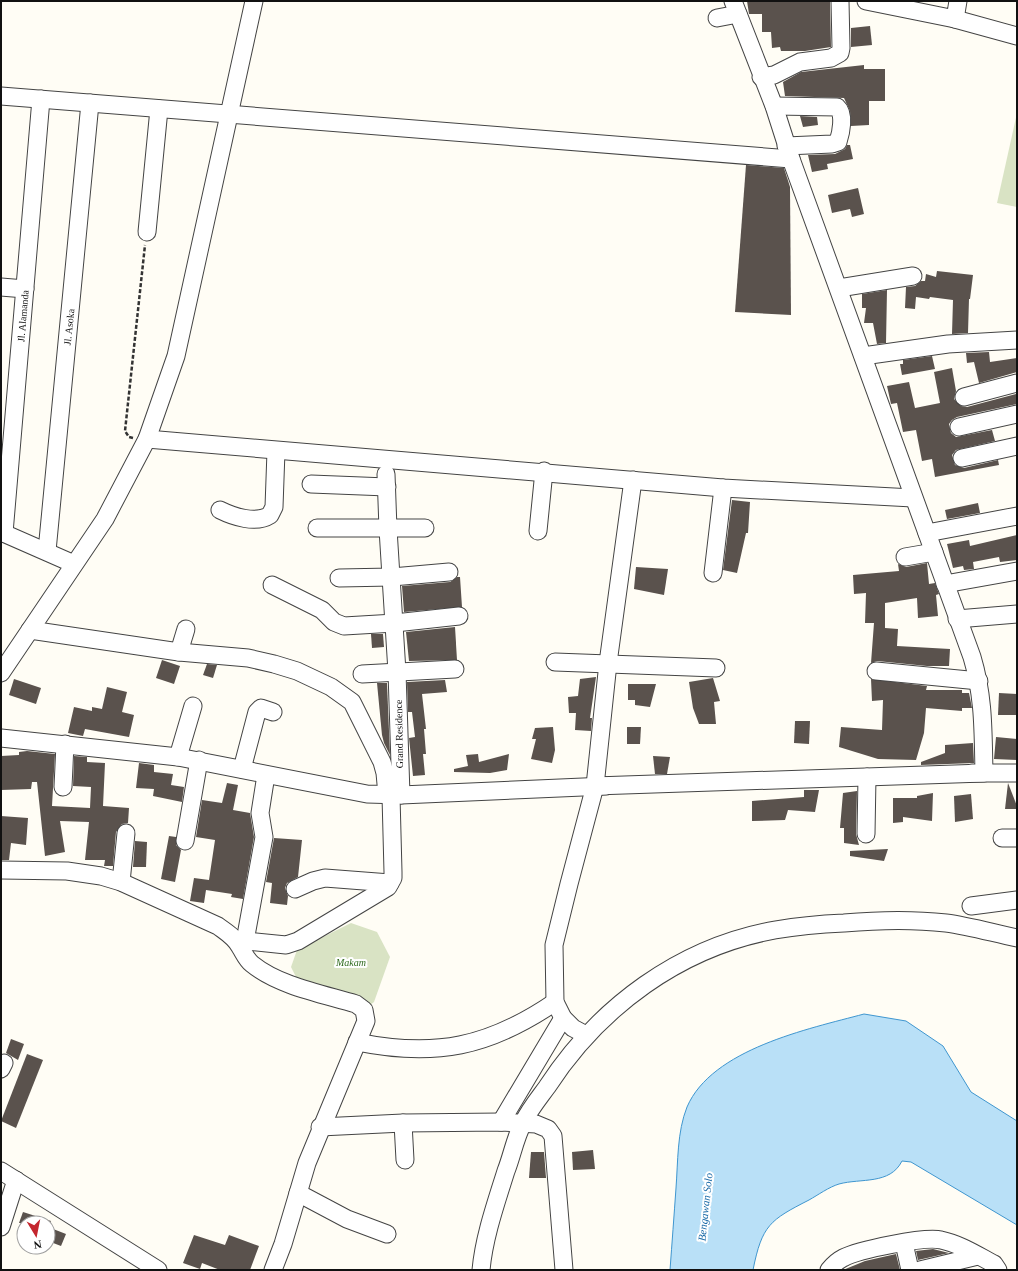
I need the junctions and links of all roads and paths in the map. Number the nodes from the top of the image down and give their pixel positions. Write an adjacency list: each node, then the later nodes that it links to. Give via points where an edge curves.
1 (254, 1): 15 (street)
2 (840, 1): 9 (street, via 840,53 831,58 800,62 774,75)
3 (866, 1): 7 (street)
4 (958, 1): 7 (street)
5 (736, 8): 6 (street); 9 (street)
6 (717, 18)
7 (954, 19): 8 (street)
8 (1017, 36)
9 (761, 77): 13 (street)
10 (1, 96): 11 (street)
11 (41, 99): 12 (street); 21 (street, Jl. Alamanda)
12 (90, 103): 14 (street); 45 (street, Jl. Asoka)
13 (774, 106): 16 (street); 16 (street, via 837,107 840,111 841,133 838,142)
14 (159, 109): 15 (street); 17 (street)
15 (229, 115): 16 (street); 28 (street, via 176,356)
16 (789, 152): 20 (street)
17 (147, 232): 28 (path, via 125,431 129,437)
18 (913, 276): 20 (street)
19 (1, 287): 21 (street)
20 (839, 288): 23 (street)
21 (25, 289): 43 (street, Jl. Alamanda)
22 (1017, 340): 23 (street, via 948,344)
23 (862, 356): 36 (street)
24 (1017, 383): 25 (street)
25 (964, 397)
26 (1017, 414): 27 (street)
27 (960, 427)
28 (147, 439): 30 (street); 48 (street, via 105,519)
29 (1017, 446): 31 (street)
30 (276, 451): 32 (street); 37 (street, via 274,507 270,515 259,519 244,518)
31 (962, 458)
32 (544, 471): 33 (street); 42 (street)
33 (633, 480): 35 (street); 64 (street)
34 (311, 484): 40 (street, Grand Residence, via 387,481)
35 (723, 488): 36 (street); 51 (street)
36 (914, 498): 44 (street)
37 (220, 510)
38 (1017, 516): 44 (street)
39 (317, 528): 40 (street)
40 (388, 528): 41 (street); 52 (street, Grand Residence)
41 (425, 528)
42 (538, 531)
43 (3, 533): 45 (street)
44 (927, 533): 46 (street)
45 (47, 551): 48 (street)
46 (934, 552): 47 (street); 54 (street)
47 (905, 558)
48 (74, 564): 61 (street)
49 (1017, 570): 54 (street)
50 (449, 572): 52 (street)
51 (713, 572)
52 (392, 577): 53 (street); 59 (street, Grand Residence)
53 (339, 578)
54 (945, 584): 58 (street)
55 (272, 585): 59 (street, via 322,610 338,625)
56 (1017, 614): 58 (street)
57 (459, 616): 59 (street)
58 (957, 619): 71 (street)
59 (395, 623): 68 (street, Grand Residence)
60 (186, 629): 62 (street)
61 (30, 630): 62 (street); 69 (street)
62 (179, 652): 85 (street, via 248,658 297,671 331,687 352,702 382,762)
63 (555, 662): 64 (street)
64 (608, 663): 65 (street); 83 (street)
65 (716, 668)
66 (455, 669): 68 (street)
67 (876, 671): 71 (street)
68 (397, 672): 70 (street); 85 (street, Grand Residence)
69 (1, 673)
70 (362, 674)
71 (979, 681): 79 (street)
72 (193, 706): 76 (street)
73 (273, 712): 78 (street, via 260,708 257,712)
74 (1, 738): 75 (street)
75 (65, 744): 76 (street); 84 (street)
76 (178, 757): 77 (street)
77 (199, 760): 78 (street); 88 (street)
78 (242, 769): 81 (street)
79 (984, 773): 80 (street); 82 (street)
80 (1017, 773)
81 (266, 775): 85 (street, via 367,794); 96 (street, via 260,813 264,837)
82 (867, 777): 83 (street); 87 (street)
83 (595, 786): 85 (street); 97 (street, via 554,945)
84 (63, 787)
85 (393, 795): 91 (street, via 393,872)
86 (126, 833): 90 (street)
87 (866, 834)
88 (185, 841)
89 (1, 870): 90 (street, via 86,873)
90 (121, 882): 96 (street, via 218,926)
91 (390, 884): 92 (street, via 325,878); 96 (street, via 383,891 298,941 286,945)
92 (295, 889)
93 (1017, 900): 94 (street)
94 (971, 906)
95 (1017, 938): 99 (street, via 946,923 880,920 774,930 697,954 658,975 627,998)
96 (240, 940): 100 (street, via 249,960 269,975 362,1007 366,1021)
97 (555, 1002): 98 (street); 100 (street, via 530,1019 468,1044 416,1050 386,1048)
98 (563, 1018): 99 (street, via 573,1028); 101 (street)
99 (586, 1035): 103 (street, via 558,1070)
100 (357, 1042): 104 (street)
101 (501, 1122): 102 (street); 103 (street)
102 (403, 1123): 104 (street); 105 (street)
103 (523, 1123): 115 (street, via 502,1184 483,1252); 116 (street, via 536,1124 548,1129 553,1136)
104 (320, 1127): 108 (street)
105 (405, 1160)
106 (1, 1171): 107 (street)
107 (16, 1180): 109 (street); 113 (street)
108 (298, 1193): 110 (street, via 347,1219); 114 (street)
109 (1, 1227)
110 (387, 1234)
111 (904, 1243): 112 (street, via 940,1239); 117 (street, via 843,1258); 118 (street)
112 (978, 1256): 119 (street); 120 (street, via 994,1264)
113 (158, 1270)
114 (273, 1270)
115 (481, 1270)
116 (564, 1270)
117 (828, 1270)
118 (910, 1270)
119 (920, 1270)
120 (998, 1270)

